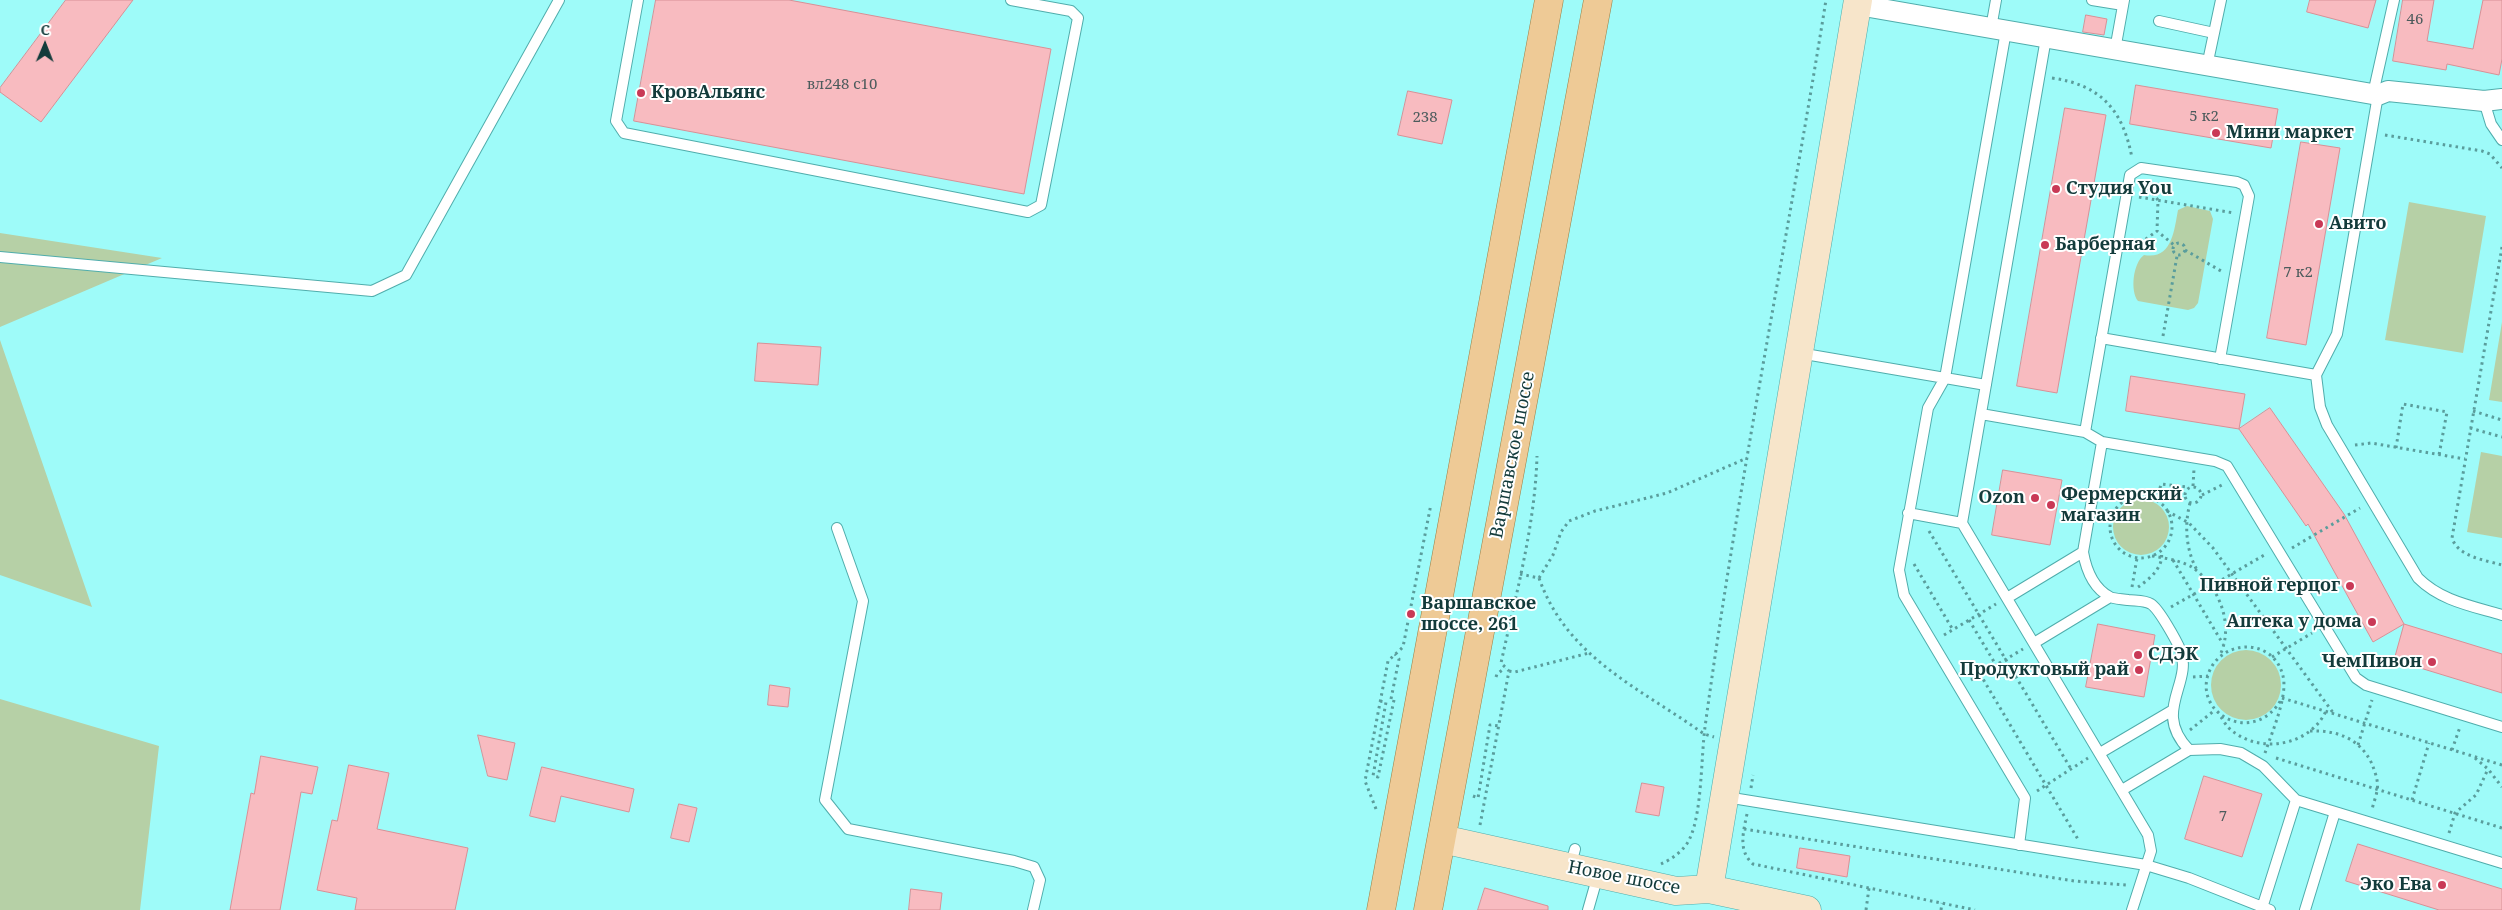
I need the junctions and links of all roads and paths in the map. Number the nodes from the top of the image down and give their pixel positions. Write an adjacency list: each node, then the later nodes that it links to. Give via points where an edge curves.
1 (559, 0): 34 (lane, via 406,275 372,291)
2 (638, 0): 3 (lane, via 616,121 624,134 1028,212 1041,206 1078,18 1072,11)
3 (1011, 0)
4 (1549, 0): 167 (main road)
5 (1598, 0): 152 (main road, Варшавское шоссе)
6 (1826, 0): 56 (path)
7 (1996, 0): 14 (lane)
8 (2092, 0): 12 (lane)
9 (2221, 0): 15 (lane)
10 (2394, 0): 20 (lane)
11 (1858, 2): 14 (street); 41 (street)
12 (2123, 3): 17 (lane)
13 (2159, 21): 15 (lane)
14 (1998, 29): 16 (street); 44 (lane)
15 (2214, 33): 18 (lane)
16 (2046, 38): 17 (street); 19 (lane)
17 (2115, 50): 18 (street)
18 (2206, 66): 20 (street)
19 (2039, 76): 25 (path, via 2068,80 2091,88 2109,104 2128,134); 45 (lane)
20 (2376, 95): 21 (street, via 2388,91); 22 (lane)
21 (2493, 100): 23 (lane, via 2491,124)
22 (2372, 133): 24 (path, via 2482,151 2490,154); 43 (lane, via 2337,334)
23 (2502, 140)
24 (2502, 168)
25 (2134, 171): 26 (lane, via 2130,175); 27 (path); 28 (lane, via 2150,168 2237,182 2244,185 2248,196)
26 (2126, 195): 27 (path); 39 (lane)
27 (2158, 200): 28 (path); 29 (path)
28 (2245, 215): 36 (lane)
29 (2157, 231): 30 (path); 35 (path, via 2133,248)
30 (2174, 245): 32 (path, via 2182,244); 33 (path, via 2173,251)
31 (2502, 247): 37 (path)
32 (2185, 250): 33 (path); 36 (path)
33 (2177, 256): 40 (path)
34 (0, 257)
35 (2131, 258)
36 (2234, 278): 42 (lane)
37 (2495, 286): 38 (path); 46 (path)
38 (2502, 288)
39 (2101, 338): 40 (lane); 50 (lane)
40 (2161, 349): 42 (lane)
41 (1799, 353): 44 (lane); 125 (street)
42 (2220, 359): 43 (lane)
43 (2316, 375): 53 (lane, via 2320,407)
44 (1946, 378): 45 (lane); 67 (lane, via 1928,408)
45 (1986, 385): 47 (lane)
46 (2473, 411): 48 (path); 49 (path)
47 (1981, 414): 50 (lane); 70 (lane)
48 (2502, 420)
49 (2470, 428): 51 (path); 58 (path)
50 (2085, 432): 52 (lane)
51 (2502, 437)
52 (2102, 442): 59 (lane, via 2222,462); 75 (lane)
53 (2341, 448): 54 (path, via 2366,443); 63 (lane)
54 (2396, 448): 57 (path); 57 (path, via 2404,404 2447,412)
55 (1538, 450): 81 (path, via 1536,489)
56 (1748, 455): 84 (path, via 1745,460 1667,493 1569,521); 123 (path, via 1722,603)
57 (2439, 455): 58 (path)
58 (2465, 459): 80 (path, via 2452,531 2454,544 2463,553)
59 (2235, 478): 61 (path); 74 (lane)
60 (2189, 488): 61 (path, via 2198,487); 64 (path, via 2161,484); 65 (path, via 2185,495)
61 (2202, 495): 65 (path, via 2198,502)
62 (1432, 500): 100 (path, via 1403,646)
63 (2372, 500): 74 (path); 91 (lane, via 2418,578 2426,586 2445,598)
64 (2157, 501): 66 (path); 77 (path, via 2138,496 2120,504 2114,512 2110,532 2113,542)
65 (2190, 503): 69 (path)
66 (2167, 511): 69 (path); 73 (path, via 2171,532)
67 (1908, 513): 68 (lane); 72 (lane)
68 (1920, 516): 70 (lane); 90 (path)
69 (2187, 522): 82 (path, via 2189,550); 83 (path, via 2202,534)
70 (1962, 523): 87 (lane)
71 (838, 528): 166 (lane, via 864,601 825,800 848,829 1014,860 1034,867 1040,880)
72 (1902, 544): 94 (path); 95 (lane, via 1898,570 1901,586)
73 (2161, 550): 76 (path); 78 (path)
74 (2279, 551): 83 (path); 93 (lane)
75 (2083, 552): 87 (lane); 88 (lane, via 2090,577)
76 (2152, 556): 77 (path); 78 (path)
77 (2137, 558): 78 (path, via 2132,591 2146,582)
78 (2163, 558): 79 (path)
79 (2173, 560): 82 (path); 86 (path)
80 (2502, 565)
81 (1520, 574): 84 (path); 105 (path, via 1501,663)
82 (2199, 574): 85 (path)
83 (2232, 574): 85 (path); 98 (path)
84 (1539, 578): 99 (path, via 1558,619)
85 (2210, 586): 86 (path); 97 (path, via 2224,612 2226,632)
86 (2193, 594): 89 (path); 97 (path)
87 (2007, 598): 90 (path); 96 (lane)
88 (2110, 598): 89 (lane, via 2144,602); 96 (lane)
89 (2159, 614): 114 (lane, via 2181,655)
90 (1979, 615): 92 (path); 103 (path)
91 (2502, 615)
92 (1969, 620): 94 (path); 104 (path)
93 (2324, 626): 98 (path); 109 (lane, via 2352,674 2360,682)
94 (1953, 630): 95 (path)
95 (1933, 642): 108 (lane)
96 (2034, 643): 103 (path); 131 (lane)
97 (2223, 644): 101 (path)
98 (2286, 648): 102 (path); 112 (path)
99 (1589, 653): 105 (path, via 1516,672); 123 (path, via 1612,675)
100 (1395, 654): 111 (path, via 1388,661); 111 (path, via 1399,659 1378,777 1373,776 1386,702)
101 (2220, 655): 102 (path, via 2240,646 2251,646); 113 (path, via 2208,676 2209,699)
102 (2272, 656): 110 (path, via 2283,675 2285,687)
103 (2005, 659): 104 (path); 134 (path)
104 (1996, 665): 107 (path)
105 (1507, 670): 106 (path); 120 (path)
106 (1497, 674)
107 (1980, 674): 108 (path); 137 (path)
108 (1959, 687): 141 (lane)
109 (2376, 688): 117 (lane); 118 (path)
110 (2282, 698): 113 (path, via 2268,717 2246,724 2223,717); 115 (path); 127 (path)
111 (1380, 701): 145 (path, via 1365,781)
112 (2328, 706): 115 (path); 116 (path)
113 (2215, 709): 124 (path); 127 (path, via 2230,729 2253,742)
114 (2173, 710): 124 (lane, via 2173,723); 131 (lane)
115 (2326, 711): 116 (path); 122 (path)
116 (2334, 714): 118 (path)
117 (2463, 715): 121 (lane); 130 (path)
118 (2365, 723): 126 (path); 128 (path)
119 (1485, 726): 120 (path, via 1473,796 1478,798 1490,724)
120 (1499, 726): 149 (path)
121 (2502, 727)
122 (2310, 731): 127 (path, via 2303,737 2278,745); 128 (path, via 2343,735)
123 (1704, 734): 125 (path); 157 (path, via 1695,821 1690,839 1678,854)
124 (2179, 738): 129 (lane)
125 (1734, 742): 142 (street)
126 (2430, 743): 130 (path); 144 (path)
127 (2268, 744): 140 (path, via 2265,755)
128 (2358, 745): 140 (path, via 2376,773)
129 (2189, 750): 139 (lane); 143 (lane, via 2220,749 2241,753 2263,766)
130 (2452, 750): 132 (path)
131 (2099, 752): 134 (path); 139 (lane)
132 (2472, 756): 133 (path); 135 (path)
133 (2502, 765)
134 (2070, 769): 137 (path)
135 (2488, 769): 138 (path); 147 (path, via 2476,795)
136 (1753, 773): 142 (path)
137 (2046, 785): 141 (path); 155 (path)
138 (2502, 787)
139 (2122, 790): 158 (lane, via 2148,835 2151,851)
140 (2378, 790): 144 (path); 148 (path)
141 (2026, 798): 153 (lane)
142 (1737, 799): 151 (path); 153 (lane); 162 (street)
143 (2296, 800): 146 (lane); 165 (lane)
144 (2412, 800): 147 (path)
145 (1376, 810)
146 (2335, 812): 148 (lane); 175 (lane)
147 (2455, 813): 150 (path); 154 (path)
148 (2368, 822): 154 (lane)
149 (1480, 826)
150 (2502, 828)
151 (1744, 829): 160 (path, via 2074,882); 161 (path, via 1743,851 1753,864)
152 (1442, 839): 159 (street, Новое шоссе, via 1572,859); 168 (main road, Варшавское шоссе)
153 (2019, 845): 155 (lane)
154 (2445, 846): 156 (lane)
155 (2088, 857): 158 (lane)
156 (2502, 864)
157 (1654, 865)
158 (2146, 866): 160 (lane); 165 (lane, via 2189,878)
159 (1598, 875): 162 (street, Новое шоссе, via 1676,891); 169 (lane)
160 (2140, 885): 174 (lane)
161 (1869, 888): 163 (path); 171 (path)
162 (1709, 889): 164 (street, Новое шоссе)
163 (1942, 903): 172 (path); 173 (path)
164 (1764, 906): 170 (street, Новое шоссе)
165 (2266, 909)
166 (1033, 910)
167 (1381, 910)
168 (1428, 910)
169 (1588, 910)
170 (1807, 910)
171 (1866, 910)
172 (1941, 910)
173 (1975, 910)
174 (2132, 910)
175 (2305, 910)

